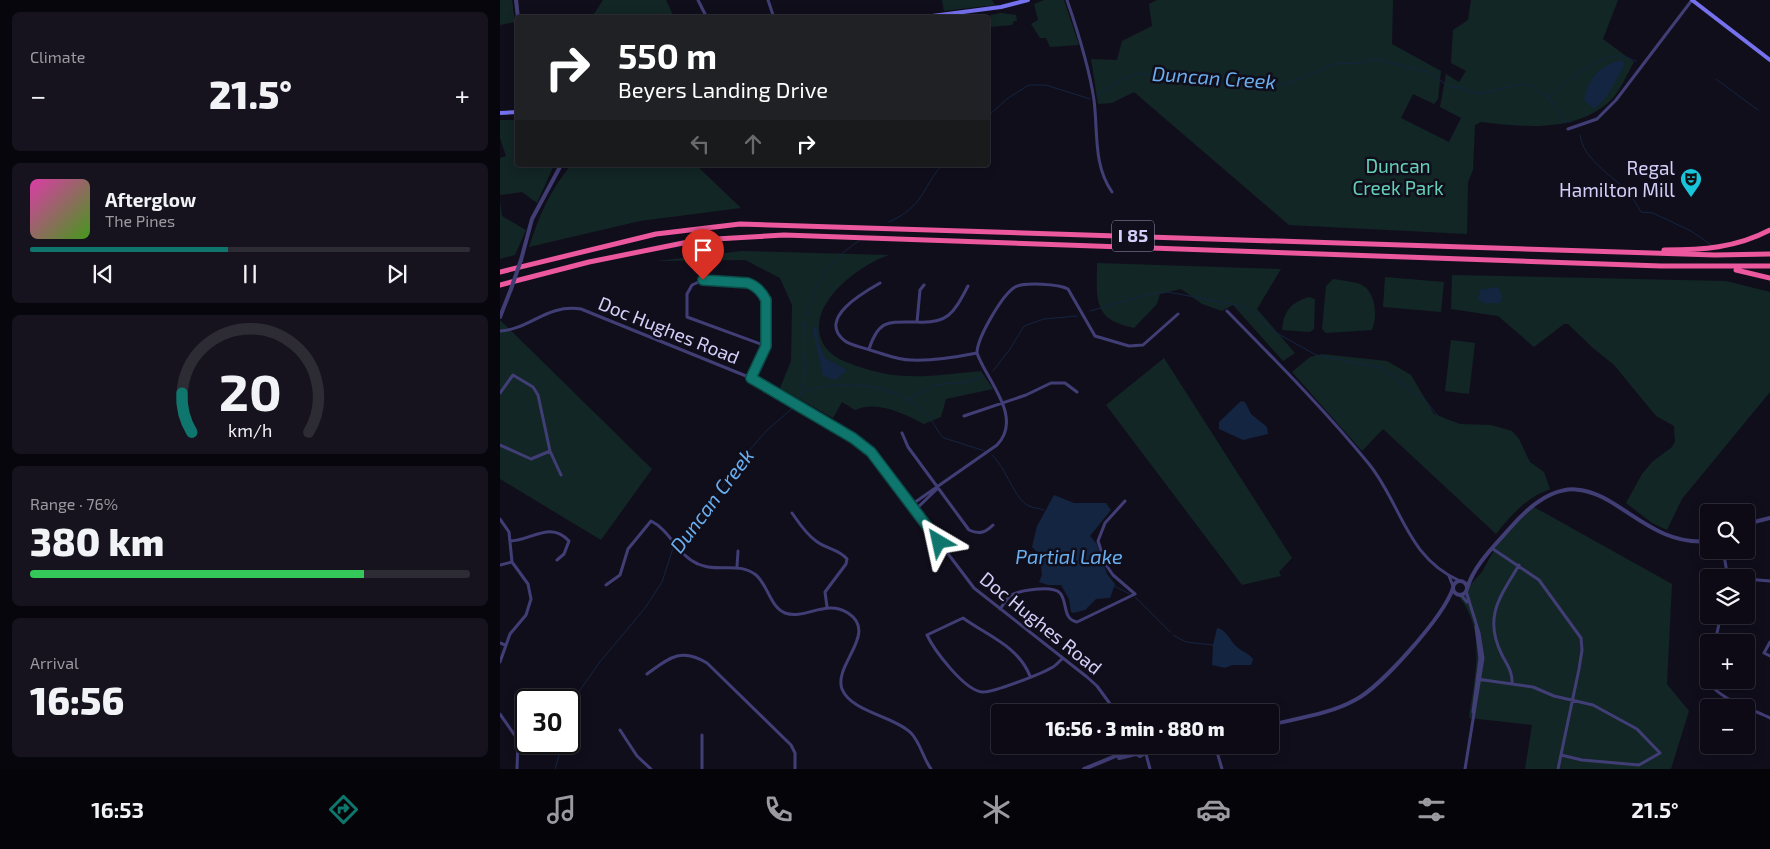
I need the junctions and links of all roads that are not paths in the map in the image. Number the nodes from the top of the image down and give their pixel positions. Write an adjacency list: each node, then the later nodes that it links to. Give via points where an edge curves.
1 (516, 0): 7 (street)
2 (698, 0): 8 (street)
3 (768, 0): 9 (street)
4 (1028, 0): 10 (main road)
5 (1067, 0): 16 (street, via 1094,100 1103,180)
6 (1692, 0): 11 (main road); 14 (street, via 1616,100 1597,119)
7 (518, 15)
8 (706, 15)
9 (773, 15)
10 (940, 15)
11 (1770, 60)
12 (515, 112): 13 (main road)
13 (500, 113)
14 (1568, 129)
15 (560, 167): 30 (street, bridge, via 532,219)
16 (1112, 192)
17 (1770, 230): 18 (highway, via 1721,248)
18 (1626, 252): 19 (highway, I 85); 22 (highway, I 85, via 740,224 656,234)
19 (1770, 254)
20 (1770, 266): 21 (highway, I 85)
21 (1725, 268): 23 (highway); 25 (highway, I 85, via 784,235 698,240 589,262)
22 (500, 272)
23 (1770, 278)
24 (880, 283): 34 (street, via 856,296 842,311 837,325 844,341)
25 (500, 285)
26 (924, 285): 31 (street, via 920,290)
27 (968, 286): 31 (street, via 950,314 932,322)
28 (1227, 310): 63 (street, via 1368,462 1418,549)
29 (1178, 314): 35 (street, via 1143,345 1129,346 1095,336 1072,292 1064,287 1021,285 1008,292 984,329)
30 (500, 317)
31 (917, 322): 34 (street, via 890,322 881,326 874,334)
32 (500, 331): 36 (street, Doc Hughes Road, via 520,326 555,309 581,309)
33 (766, 346): 33 (street, via 766,300 757,288 748,283 703,280 692,285 687,294 687,317); 36 (street)
34 (869, 349): 35 (street, via 912,360)
35 (977, 353): 39 (street)
36 (751, 378): 47 (street, Doc Hughes Road, via 871,452)
37 (1076, 392): 39 (street, via 1065,383 1051,383)
38 (500, 393): 43 (street, via 513,374 533,387 538,395)
39 (1001, 403): 40 (street); 45 (street, via 1008,427 1003,438)
40 (964, 416)
41 (902, 433): 45 (street, via 908,448)
42 (500, 446): 43 (street, via 531,459)
43 (550, 451): 44 (street)
44 (561, 475)
45 (938, 488): 47 (street); 48 (street); 53 (street, via 969,530 985,532)
46 (1125, 500): 75 (street, via 1105,522 1098,541 1106,565 1135,594 1077,622 1068,616 1058,591 1020,592 1011,596)
47 (911, 505): 48 (street, Doc Hughes Road)
48 (915, 510): 75 (street, Doc Hughes Road, via 962,575)
49 (792, 513): 74 (street, via 818,543 842,553 847,559 825,592)
50 (1770, 518): 52 (street)
51 (500, 519): 54 (street)
52 (1755, 522)
53 (993, 524)
54 (510, 541): 58 (street, via 544,531 560,534 569,541 564,554); 59 (street)
55 (1700, 541): 56 (street, via 1667,536 1604,496 1588,490 1574,490 1560,491 1537,501 1524,511)
56 (1493, 549): 61 (street); 64 (street)
57 (738, 551): 62 (street)
58 (557, 560)
59 (512, 562): 60 (street); 78 (street, via 528,584 531,600 526,615)
60 (500, 565)
61 (1519, 565): 85 (street, via 1495,607 1493,617 1500,649 1512,673); 87 (street, via 1539,580 1581,638 1582,650)
62 (737, 567): 68 (street, via 709,568 696,564 651,521 628,549 620,575); 74 (street, via 751,572 763,582 774,603 784,612 795,614)
63 (1449, 576): 66 (street); 69 (street)
64 (1471, 577): 66 (street); 70 (street)
65 (1755, 580): 67 (street)
66 (1461, 581): 69 (street); 70 (street)
67 (1770, 581)
68 (606, 586)
69 (1453, 587): 71 (street); 72 (street)
70 (1467, 590): 71 (street); 73 (street)
71 (1460, 595): 72 (street); 73 (street)
72 (1449, 600): 91 (street, via 1397,663 1358,699 1324,712)
73 (1469, 605): 84 (street, via 1482,650)
74 (827, 607): 104 (street, via 848,613 857,624 858,641 840,675 846,696 912,733)
75 (1000, 609): 80 (street, Doc Hughes Road)
76 (1770, 642): 79 (street, via 1764,652)
77 (500, 643): 78 (street)
78 (505, 645): 81 (street)
79 (1770, 656)
80 (1063, 658): 83 (street, via 1052,668); 88 (street, Doc Hughes Road, via 1097,686)
81 (500, 662)
82 (647, 674): 103 (street, via 674,656 693,656 707,663 791,745 795,753)
83 (1030, 676): 83 (street, via 990,691 974,690 936,653 927,634 963,618 1023,660)
84 (1479, 679): 85 (street); 108 (street)
85 (1512, 684): 87 (street)
86 (1713, 689): 90 (street)
87 (1572, 699): 98 (street); 98 (street, via 1593,705 1637,729 1660,753 1639,764 1582,760)
88 (1110, 704)
89 (500, 714): 100 (street, via 518,740)
90 (1770, 718)
91 (1279, 722)
92 (620, 730): 101 (street, via 637,756)
93 (702, 735): 102 (street)
94 (1120, 754): 99 (street)
95 (1136, 754): 99 (street)
96 (1147, 754): 106 (street)
97 (1218, 754): 107 (street)
98 (1561, 755): 109 (street)
99 (1105, 762): 105 (street)
100 (517, 769)
101 (651, 769)
102 (702, 769)
103 (795, 769)
104 (931, 769)
105 (1084, 769)
106 (1149, 769)
107 (1222, 769)
108 (1466, 769)
109 (1558, 769)

